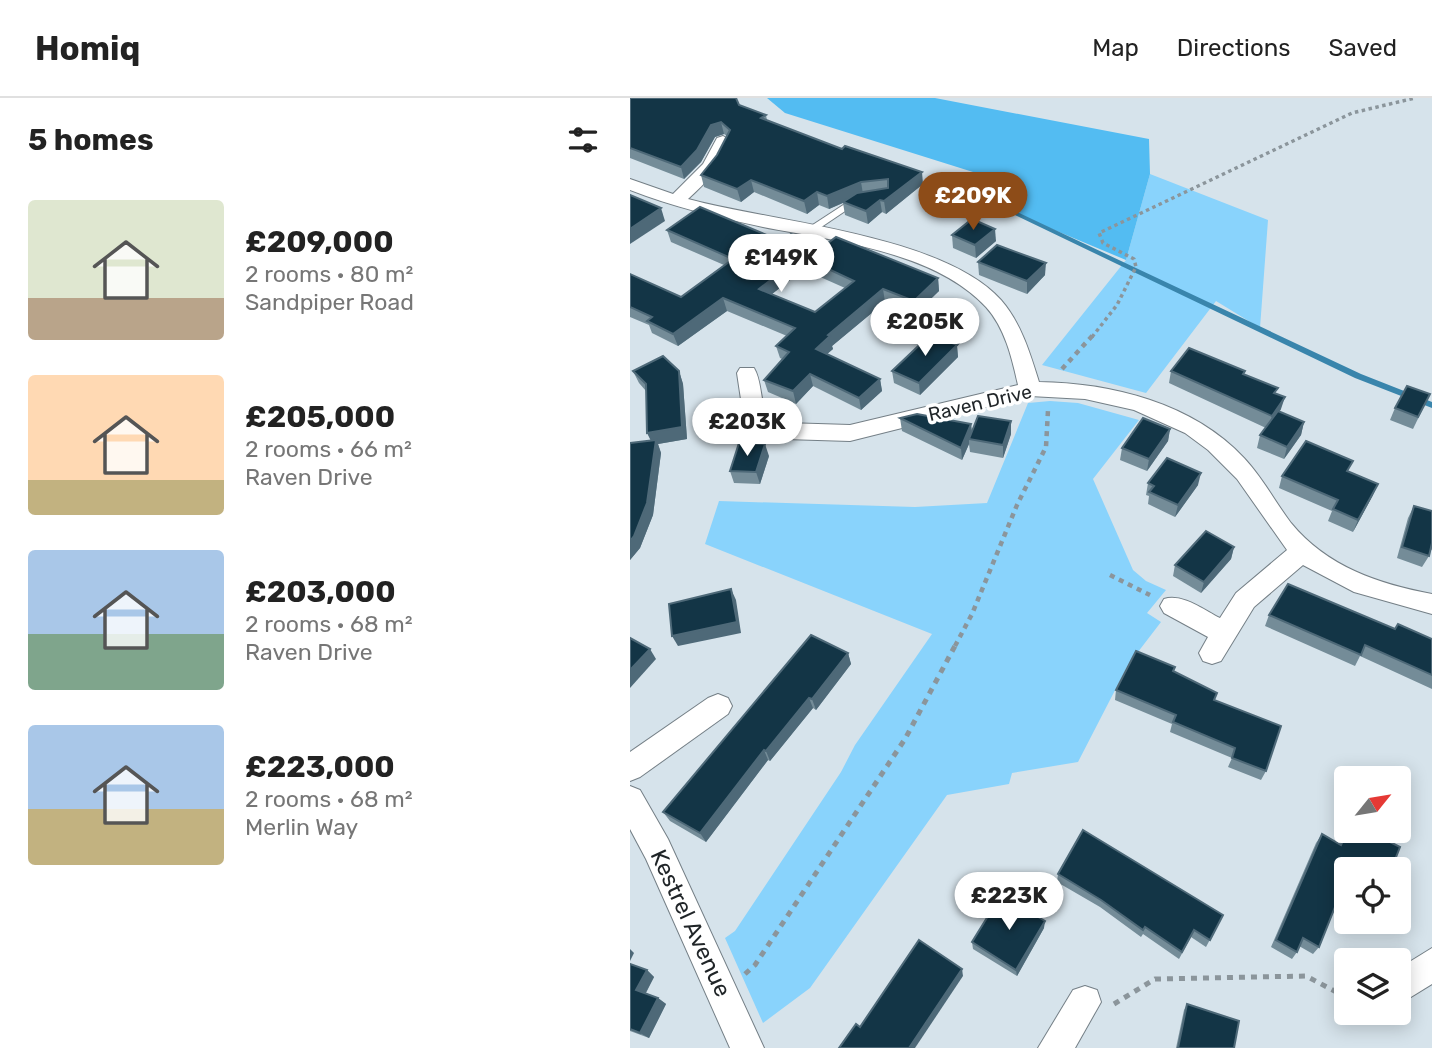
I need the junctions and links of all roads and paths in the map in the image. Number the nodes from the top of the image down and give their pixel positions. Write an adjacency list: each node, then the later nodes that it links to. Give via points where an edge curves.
1 (1415, 98): 8 (path, via 1352,113 1099,233 1102,243 1133,259 1136,267 1097,331)
2 (723, 141): 5 (street, via 717,160)
3 (630, 184): 5 (street)
4 (866, 195): 6 (lane)
5 (675, 201): 6 (street)
6 (811, 230): 8 (street, via 935,262 975,287 993,303 1010,329)
7 (747, 373): 8 (street, Raven Drive, via 760,422 769,429 785,431 850,433)
8 (1041, 389): 9 (street, Raven Drive, via 1110,396 1183,423 1236,463 1278,527); 19 (path, via 1046,447 972,614 905,739 755,965)
9 (1303, 551): 11 (street, Raven Drive, via 1359,584); 12 (street, via 1245,600 1218,643)
10 (1110, 575): 12 (path)
11 (1432, 604)
12 (1173, 606)
13 (718, 706): 14 (street)
14 (630, 768)
15 (630, 800): 19 (street, Kestrel Avenue)
16 (1432, 964): 17 (street)
17 (1411, 979)
18 (1334, 991): 20 (path, via 1306,976 1155,978 1116,1004)
19 (724, 993): 21 (street, Kestrel Avenue)
20 (1085, 1002): 22 (street)
21 (747, 1048)
22 (1055, 1048)

